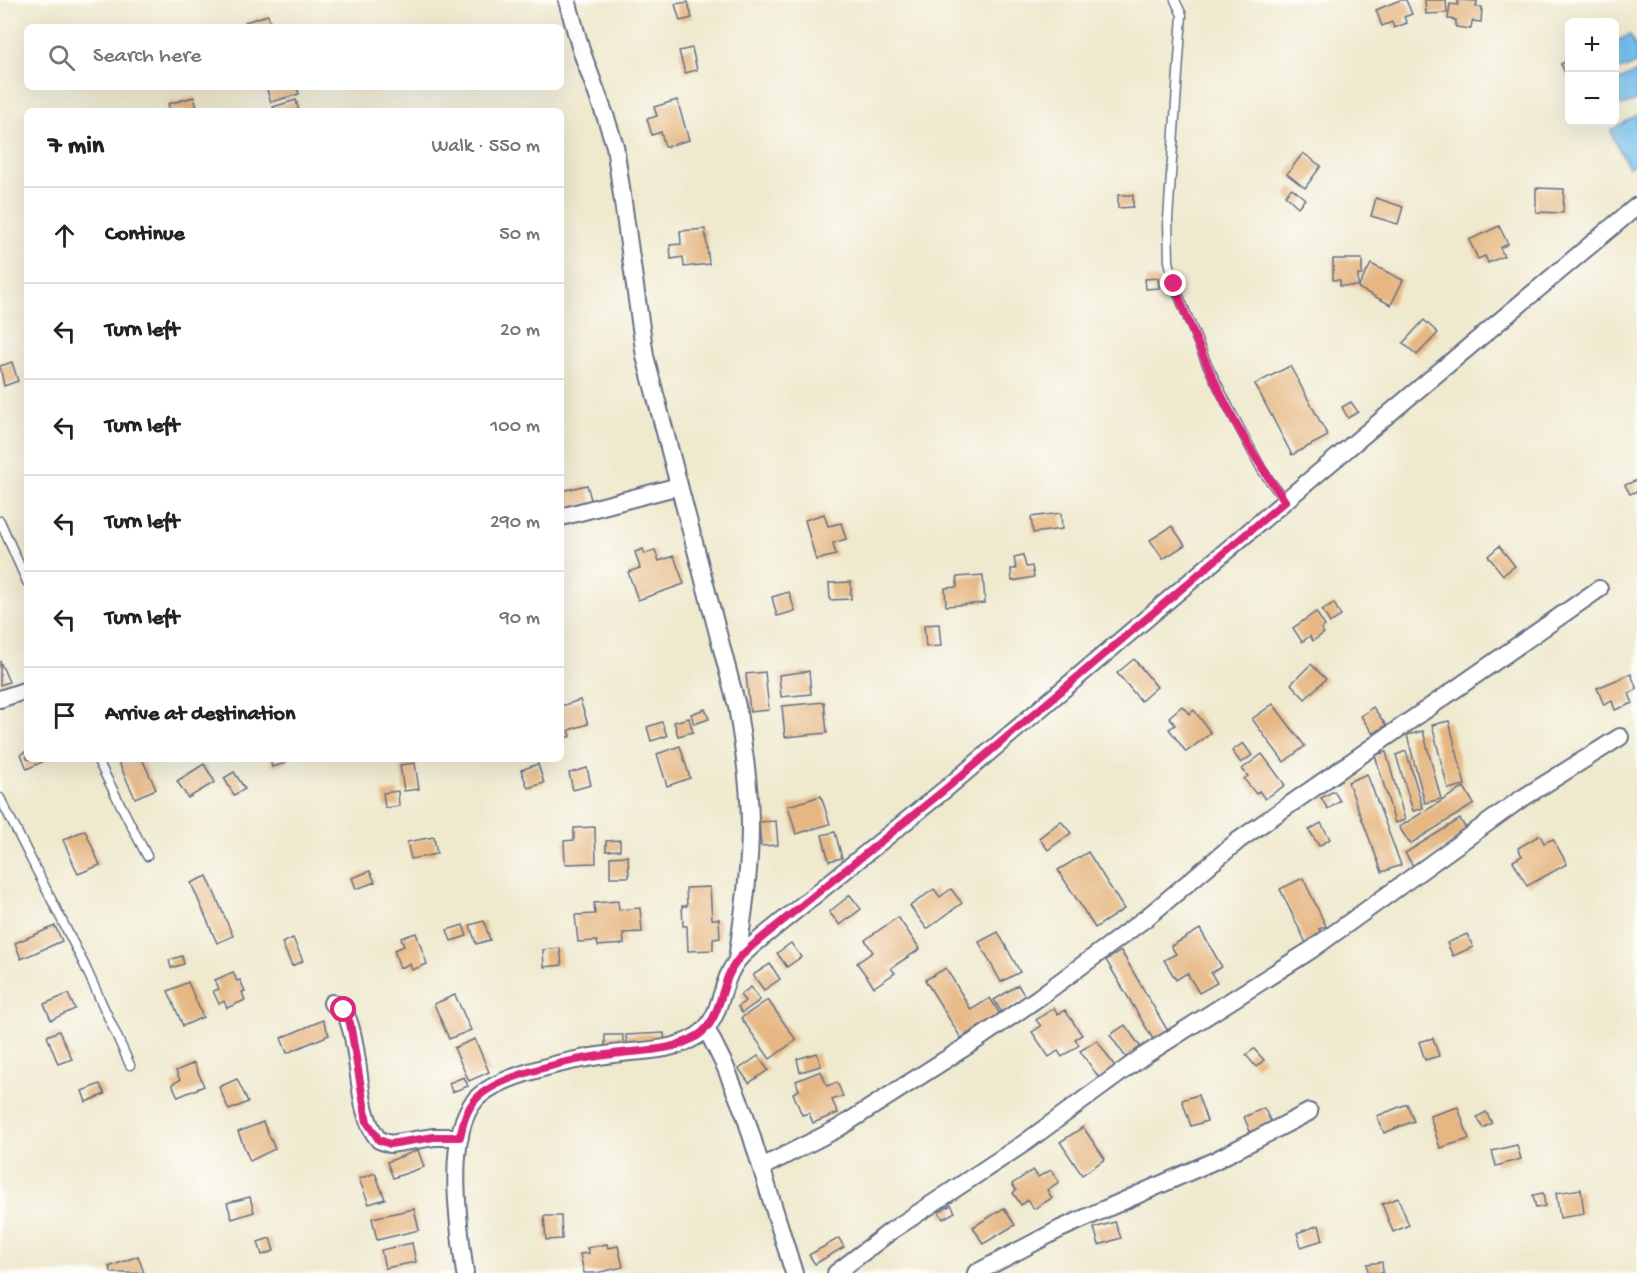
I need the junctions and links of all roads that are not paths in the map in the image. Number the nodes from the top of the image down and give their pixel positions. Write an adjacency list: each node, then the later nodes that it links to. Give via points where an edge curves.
1 (567, 0): 4 (street, via 615,146 645,356)
2 (1175, 0): 5 (lane, via 1182,15 1168,219 1168,252 1174,284 1234,418 1262,470)
3 (1637, 206): 5 (street)
4 (679, 486): 6 (street); 16 (street, via 737,706 744,748 750,826)
5 (1285, 501): 16 (street)
6 (564, 516)
7 (0, 521): 8 (lane)
8 (24, 575)
9 (1599, 589): 22 (street, via 1239,840 1146,918 1029,1004 837,1129)
10 (24, 691): 11 (street)
11 (0, 699)
12 (1620, 737): 25 (street, via 1518,801 1311,950 1142,1057)
13 (99, 762): 15 (lane)
14 (0, 798): 19 (lane)
15 (147, 856)
16 (737, 960): 18 (street, via 717,1012)
17 (332, 1003): 21 (street, via 342,1007 350,1023 367,1122 379,1140 390,1144)
18 (706, 1028): 21 (street, via 681,1045 571,1061 501,1084 477,1098 468,1110); 22 (street, via 745,1115)
19 (130, 1065)
20 (1309, 1112): 26 (street, via 1216,1160 1060,1229)
21 (460, 1137): 23 (street, via 455,1172)
22 (762, 1167): 24 (street)
23 (465, 1273)
24 (794, 1273)
25 (836, 1273)
26 (976, 1273)

